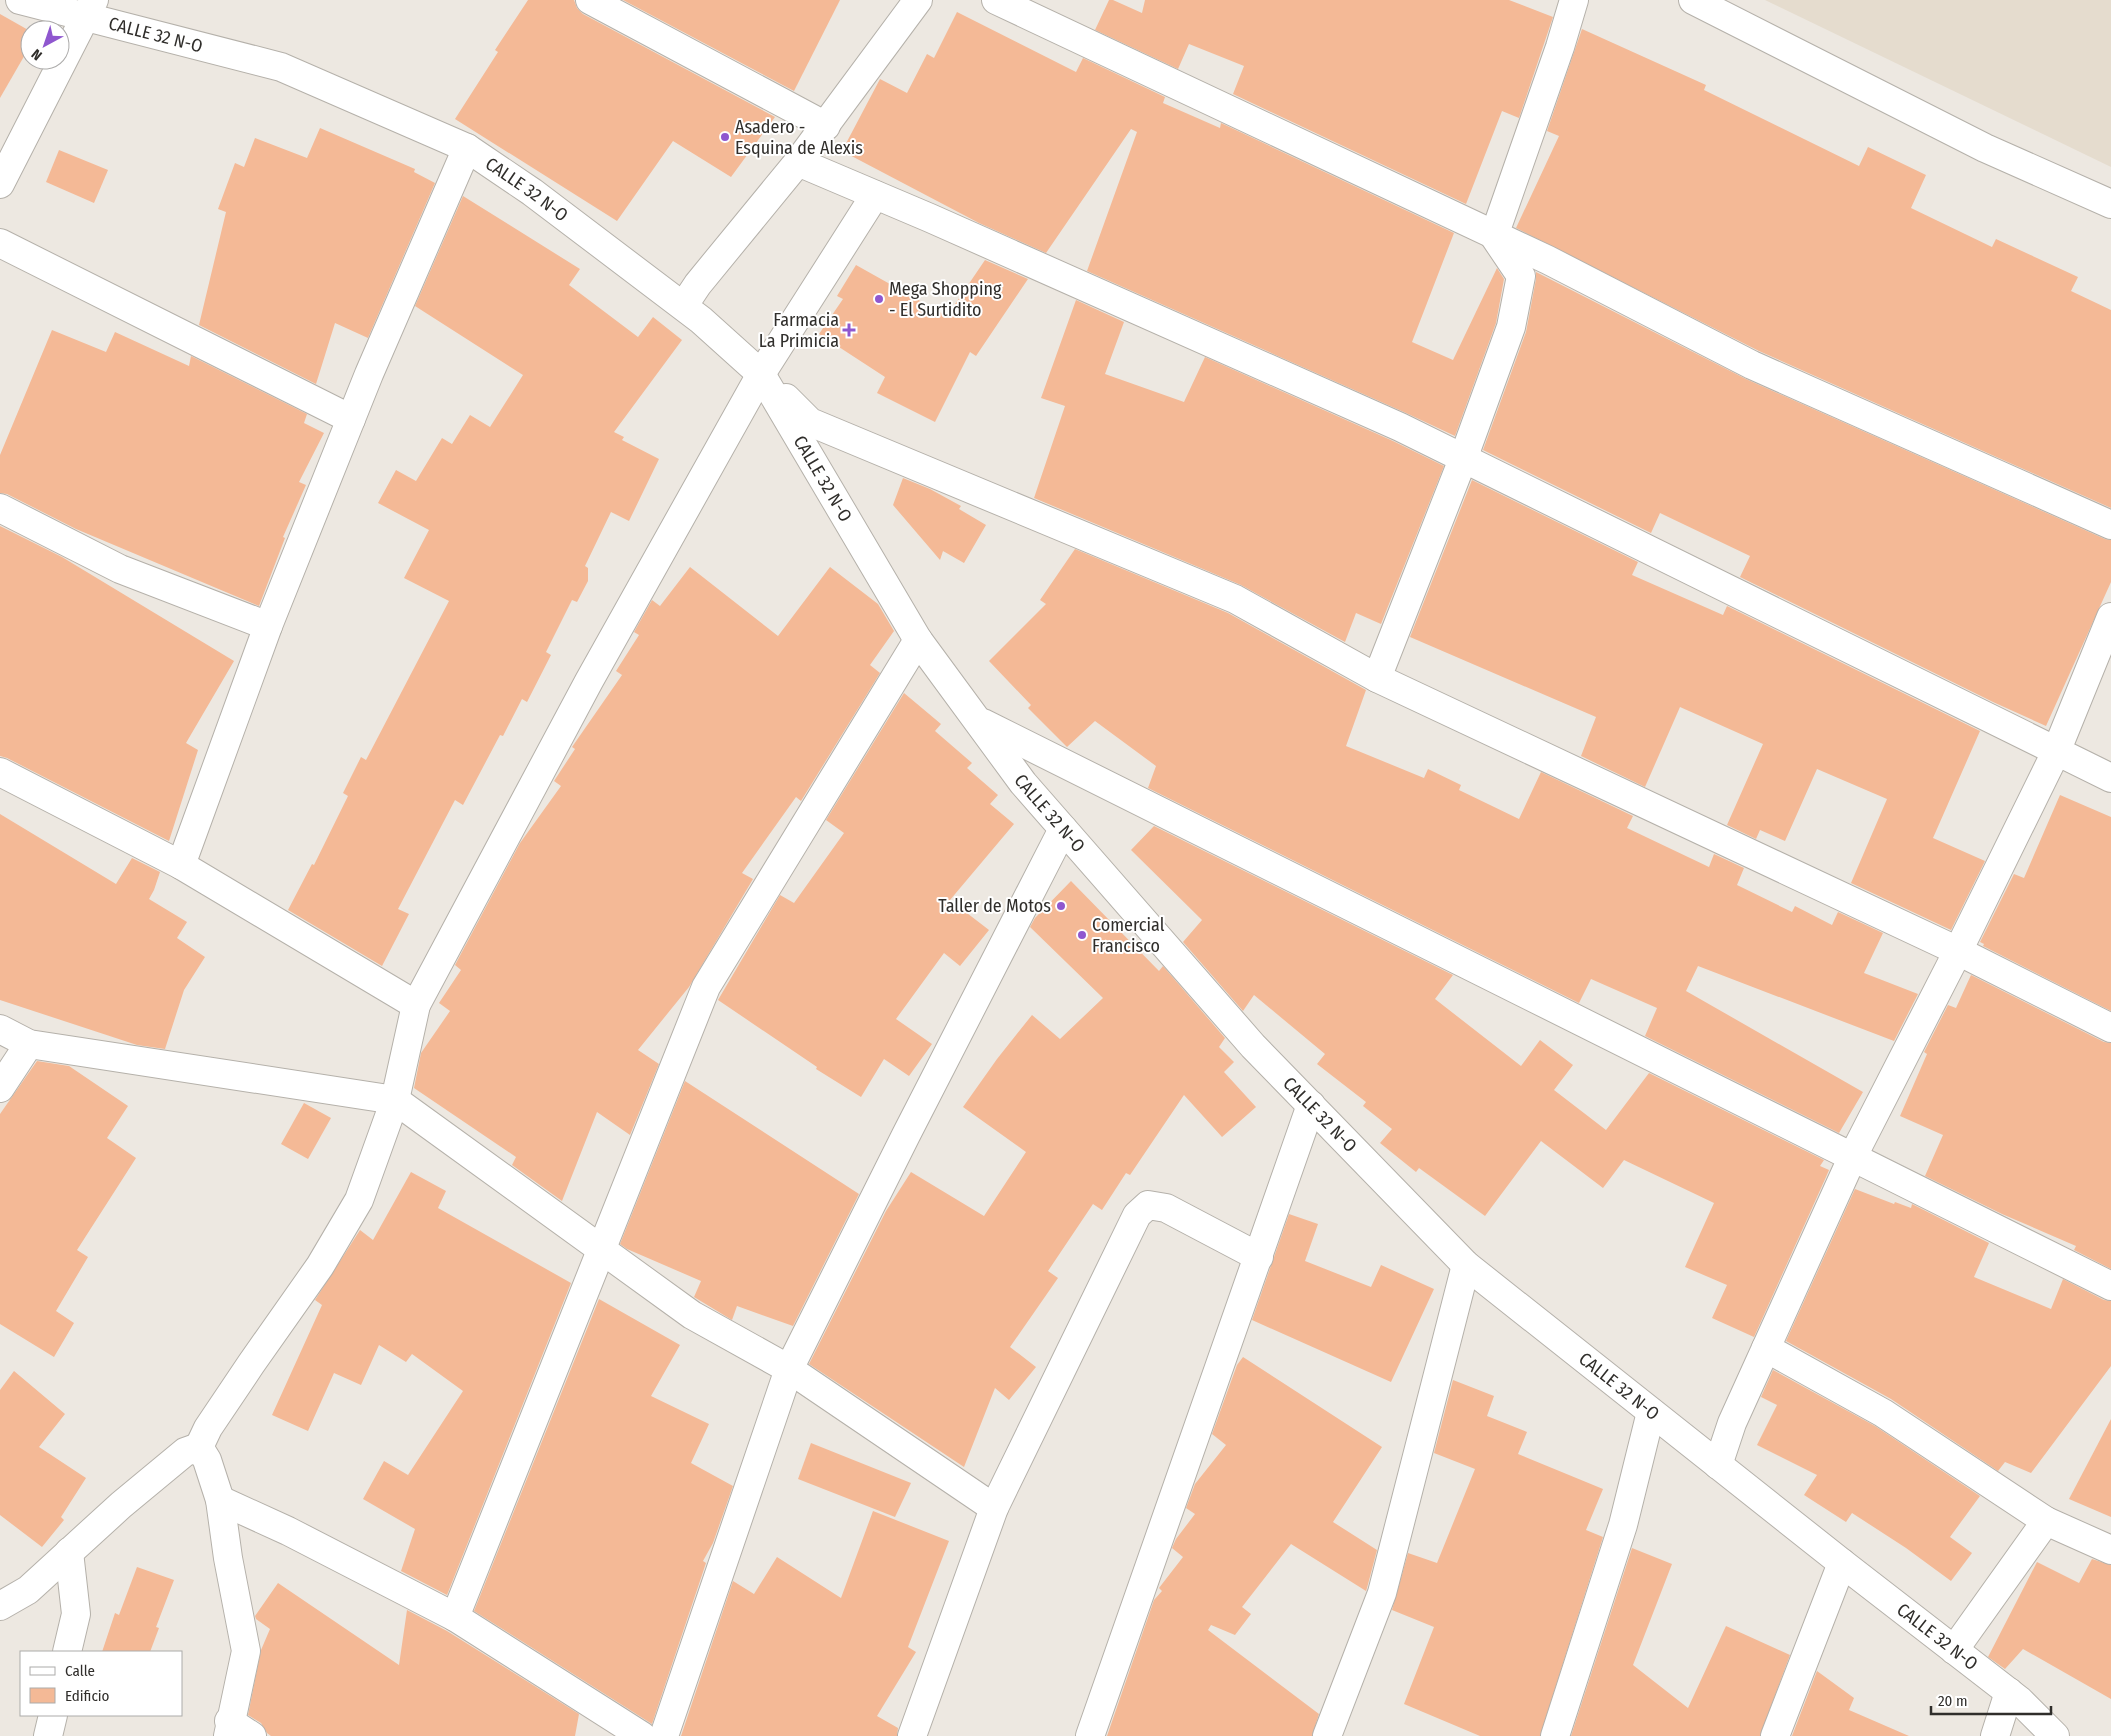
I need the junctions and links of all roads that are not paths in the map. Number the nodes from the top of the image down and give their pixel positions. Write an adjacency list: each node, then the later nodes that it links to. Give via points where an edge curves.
1 (20, 0): 7 (street, CALLE 32 N-O)
2 (590, 0): 8 (street)
3 (918, 0): 8 (street)
4 (996, 0): 14 (street)
5 (1574, 0): 14 (street)
6 (1693, 0): 13 (street, via 1984,148)
7 (90, 9): 9 (street, CALLE 32 N-O, via 280,67); 11 (street)
8 (826, 126): 10 (street)
9 (467, 148): 16 (street, CALLE 32 N-O); 18 (street)
10 (798, 162): 12 (street); 16 (street)
11 (0, 184)
12 (875, 195): 17 (street); 19 (street, via 1400,427)
13 (2111, 204)
14 (1494, 236): 19 (street, via 1521,276 1511,327); 21 (street, via 1548,260 1752,365)
15 (0, 242): 18 (street)
16 (684, 305): 17 (street, CALLE 32 N-O)
17 (761, 374): 24 (street, CALLE 32 N-O); 25 (street, via 810,422 1235,598); 33 (street, via 589,681)
18 (352, 419): 23 (street)
19 (1463, 459): 25 (street); 27 (street)
20 (0, 508): 23 (street, via 120,568)
21 (2111, 526)
22 (2111, 617): 27 (street)
23 (268, 626): 31 (street)
24 (918, 640): 26 (street, CALLE 32 N-O); 41 (street, via 706,987)
25 (1377, 678): 32 (street)
26 (978, 721): 30 (street, CALLE 32 N-O, via 1023,783); 40 (street)
27 (2056, 752): 29 (street); 32 (street)
28 (0, 772): 31 (street)
29 (2111, 778)
30 (1063, 829): 39 (street, CALLE 32 N-O, via 1253,1046); 46 (street)
31 (181, 865): 33 (street)
32 (1958, 951): 34 (street); 40 (street)
33 (416, 1005): 38 (street)
34 (2111, 1028)
35 (0, 1029): 36 (street)
36 (29, 1044): 37 (street); 38 (street)
37 (0, 1088)
38 (395, 1100): 41 (street); 48 (street, via 359,1200 320,1266 245,1372)
39 (1311, 1106): 42 (street); 43 (street, CALLE 32 N-O)
40 (1853, 1156): 44 (street); 45 (street)
41 (603, 1249): 46 (street, via 692,1315); 57 (street)
42 (1259, 1257): 51 (street, via 1166,1208 1148,1205 1137,1215); 68 (street)
43 (1466, 1265): 47 (street, CALLE 32 N-O); 69 (street, via 1382,1593)
44 (2111, 1286)
45 (1766, 1348): 49 (street, via 1732,1423); 52 (street, via 1883,1413)
46 (789, 1369): 51 (street); 66 (street)
47 (1651, 1412): 49 (street, CALLE 32 N-O); 70 (street, via 1623,1525)
48 (198, 1447): 50 (street, via 207,1460); 54 (street, via 185,1452)
49 (1718, 1465): 55 (street, CALLE 32 N-O)
50 (220, 1500): 57 (street, via 288,1531); 62 (street, via 246,1651)
51 (994, 1508): 67 (street)
52 (2046, 1520): 53 (street); 58 (street)
53 (2111, 1550)
54 (69, 1552): 56 (street, via 28,1590); 59 (street, via 76,1614)
55 (1842, 1563): 58 (street, CALLE 32 N-O); 71 (street)
56 (0, 1606)
57 (455, 1617): 65 (street)
58 (1954, 1650): 60 (street, CALLE 32 N-O)
59 (68, 1651)
60 (2009, 1692): 72 (street); 73 (street, CALLE 32 N-O)
61 (53, 1716): 63 (street)
62 (229, 1728): 64 (street)
63 (48, 1736)
64 (252, 1736)
65 (642, 1736)
66 (664, 1736)
67 (912, 1736)
68 (1090, 1736)
69 (1327, 1736)
70 (1554, 1736)
71 (1775, 1736)
72 (1995, 1736)
73 (2055, 1736)

